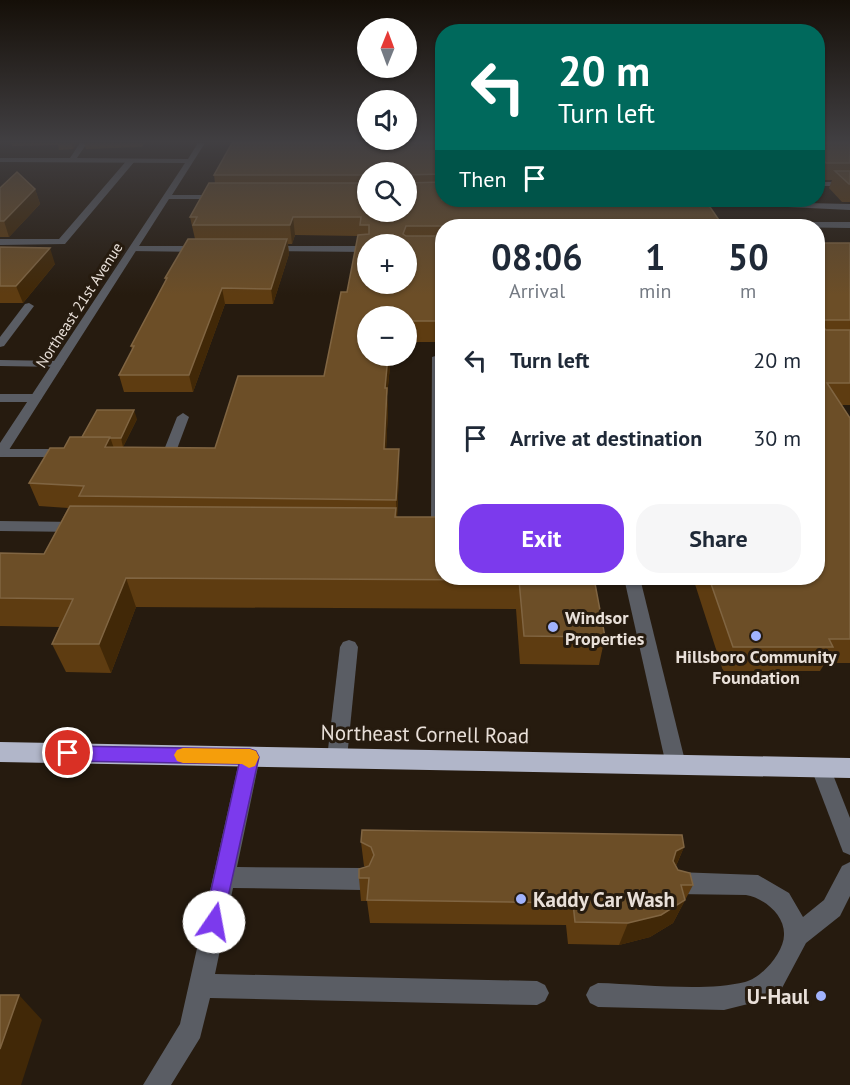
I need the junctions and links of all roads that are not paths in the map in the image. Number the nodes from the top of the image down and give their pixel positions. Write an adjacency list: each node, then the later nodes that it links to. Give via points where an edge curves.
1 (103, 194): 9 (street, via 62,242)
2 (170, 194): 3 (street, Northeast 21st Avenue)
3 (168, 197): 4 (street); 10 (street, Northeast 21st Avenue)
4 (230, 197)
5 (825, 206): 6 (street)
6 (850, 207)
7 (825, 225): 8 (street)
8 (850, 225)
9 (0, 242)
10 (133, 249): 11 (street); 17 (street, Northeast 21st Avenue)
11 (210, 249)
12 (255, 249): 13 (street)
13 (357, 249)
14 (29, 306): 15 (street)
15 (0, 344)
16 (0, 363): 17 (street)
17 (58, 364): 19 (street, Northeast 21st Avenue)
18 (0, 398): 19 (street)
19 (36, 398): 21 (street, Northeast 21st Avenue)
20 (183, 417): 23 (street, via 169,454)
21 (0, 453): 22 (street)
22 (76, 453)
23 (146, 453)
24 (0, 526): 25 (street)
25 (95, 527)
26 (415, 531): 27 (street)
27 (435, 531)
28 (634, 585): 33 (street)
29 (349, 647): 32 (street)
30 (0, 752): 31 (highway, Northeast Cornell Road)
31 (250, 757): 32 (highway, Northeast Cornell Road); 38 (street)
32 (338, 758): 33 (highway, Northeast Cornell Road)
33 (676, 765): 34 (highway, Northeast Cornell Road)
34 (821, 768): 35 (highway, Northeast Cornell Road); 36 (street)
35 (850, 768)
36 (850, 845)
37 (850, 873): 41 (street, via 832,908)
38 (224, 877): 39 (street); 42 (street)
39 (363, 879)
40 (676, 883): 41 (street, via 758,886 781,900 794,923)
41 (796, 936): 44 (street, via 774,980 752,993 724,998)
42 (200, 986): 43 (street); 45 (street, via 191,1029)
43 (537, 993)
44 (598, 994)
45 (156, 1085)

